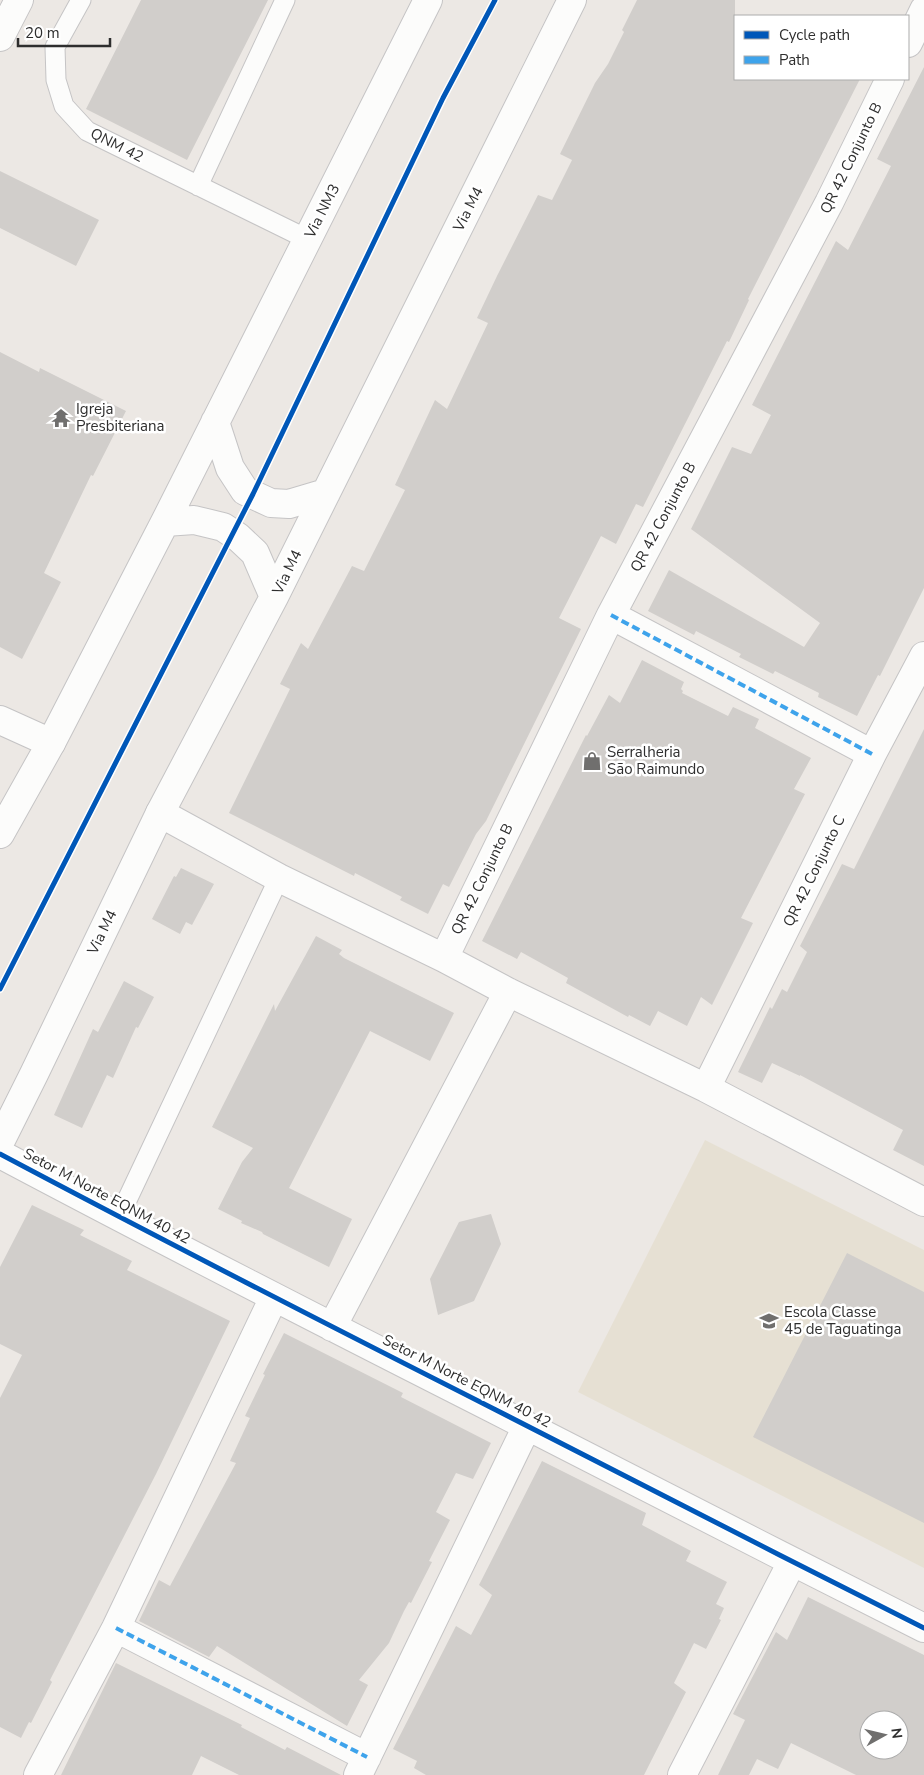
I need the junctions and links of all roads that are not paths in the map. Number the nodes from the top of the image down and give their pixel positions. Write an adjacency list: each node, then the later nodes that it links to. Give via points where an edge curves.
1 (81, 0): 8 (lane, QNM 42, via 55,47 56,80 64,106 87,131)
2 (285, 0): 8 (lane)
3 (428, 0): 9 (street, Via NM3)
4 (572, 0): 11 (street, Via M4)
5 (924, 10): 6 (street)
6 (909, 41)
7 (890, 80): 14 (street, QR 42 Conjunto B, via 829,203)
8 (198, 186): 9 (lane, QNM 42)
9 (307, 239): 10 (street, Via NM3)
10 (215, 422): 11 (street, via 230,468 245,491 271,503 288,504); 12 (street)
11 (326, 493): 13 (street, Via M4)
12 (165, 522): 13 (street, via 194,520 223,526 255,553); 17 (street)
13 (274, 597): 19 (street, Via M4)
14 (611, 615): 18 (street); 22 (street, QR 42 Conjunto B)
15 (924, 656): 18 (street, QR 42 Conjunto C)
16 (0, 720): 17 (street)
17 (51, 744): 20 (street)
18 (872, 754): 24 (street, QR 42 Conjunto C)
19 (160, 813): 21 (street); 25 (street, Via M4)
20 (0, 834)
21 (279, 878): 22 (street); 28 (lane)
22 (444, 958): 23 (street)
23 (508, 992): 24 (street); 30 (street)
24 (706, 1088): 27 (street)
25 (0, 1142)
26 (0, 1154): 28 (street, Setor M Norte EQNM 40 42)
27 (924, 1202)
28 (119, 1217): 29 (street, Setor M Norte EQNM 40 42)
29 (274, 1297): 30 (street, Setor M Norte EQNM 40 42); 33 (street)
30 (332, 1327): 31 (street, Setor M Norte EQNM 40 42)
31 (528, 1426): 32 (street, Setor M Norte EQNM 40 42); 35 (street)
32 (792, 1562): 34 (street, Setor M Norte EQNM 40 42); 37 (street)
33 (116, 1628): 35 (street); 36 (street)
34 (924, 1628)
35 (363, 1766)
36 (38, 1775)
37 (682, 1775)

